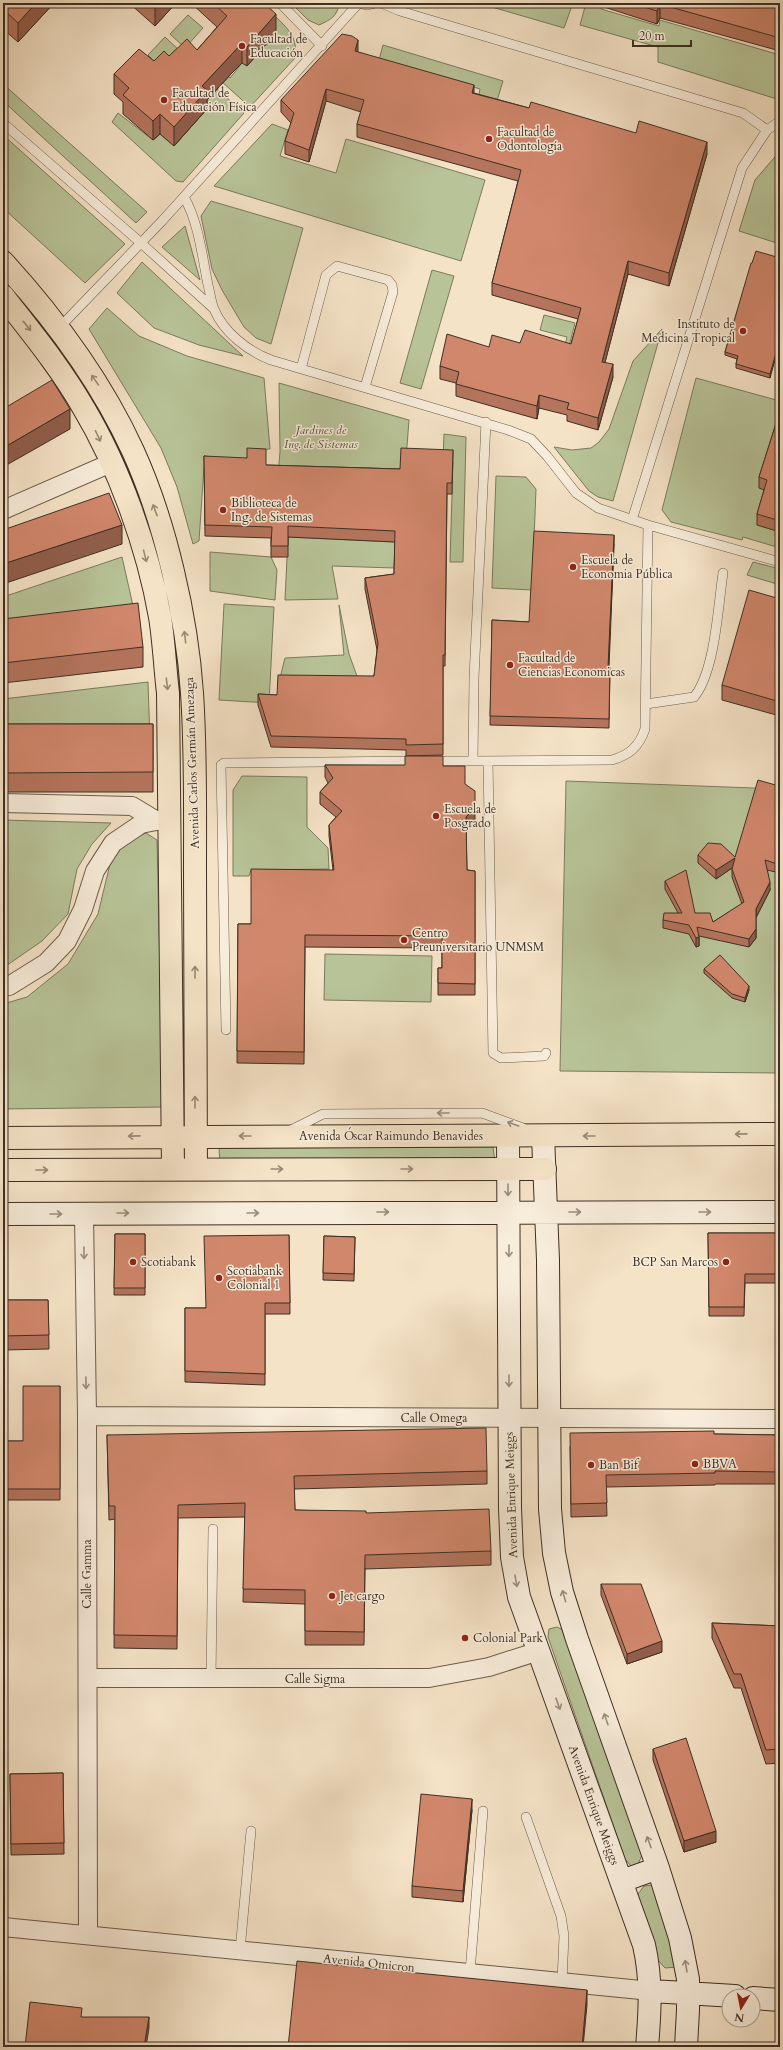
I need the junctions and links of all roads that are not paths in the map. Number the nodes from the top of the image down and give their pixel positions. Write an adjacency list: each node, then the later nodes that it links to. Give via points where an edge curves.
1 (280, 3): 5 (lane)
2 (357, 3): 3 (lane); 5 (lane)
3 (375, 3)
4 (382, 3): 8 (lane, via 743,113)
5 (322, 46): 9 (lane)
6 (780, 121): 8 (lane)
7 (3, 123): 10 (lane)
8 (768, 130): 20 (lane, via 742,168)
9 (184, 197): 10 (lane); 13 (lane, via 190,207 198,237)
10 (141, 243): 13 (lane); 14 (lane)
11 (3, 262): 14 (main road, Avenida Carlos Germán Amezaga)
12 (3, 296): 18 (main road, Avenida Carlos Germán Amezaga, one-way to 18, via 36,337 84,407)
13 (213, 308): 15 (lane, via 223,324 255,354)
14 (59, 328): 34 (main road, Avenida Carlos Germán Amezaga, one-way to 14, via 192,708 183,618 163,533 134,453 101,390)
15 (301, 369): 16 (lane); 16 (lane, via 326,275 330,270 337,266 388,280 393,292)
16 (365, 388): 17 (lane)
17 (486, 422): 20 (lane, via 531,439 576,494 598,508); 25 (lane, via 474,678)
18 (111, 463): 19 (street); 28 (main road, Avenida Carlos Germán Amezaga, one-way to 28, via 139,532 160,617 168,693)
19 (3, 510)
20 (632, 520): 21 (lane)
21 (648, 525): 22 (lane); 24 (lane)
22 (780, 562)
23 (723, 573): 24 (lane, via 709,669 702,688 694,697)
24 (646, 704): 26 (lane, via 642,738 634,750 624,756 612,760)
25 (473, 761): 26 (lane); 30 (lane, via 222,764)
26 (488, 761): 31 (lane, via 493,1053 501,1058 544,1056)
27 (3, 803): 28 (street, via 132,806)
28 (164, 819): 29 (street, via 141,824 113,843 95,871 83,909 67,940 46,963 9,986); 33 (main road, Avenida Carlos Germán Amezaga)
29 (3, 987)
30 (226, 1030)
31 (546, 1053)
32 (780, 1134): 37 (main road, Avenida Óscar Raimundo Benavides, one-way to 37)
33 (173, 1136): 34 (main road, Avenida Óscar Raimundo Benavides); 38 (main road, Avenida Óscar Raimundo Benavides, one-way to 38); 39 (main road, Avenida Carlos Germán Amezaga)
34 (196, 1136): 35 (main road, Avenida Óscar Raimundo Benavides, one-way to 34); 40 (main road, Avenida Carlos Germán Amezaga)
35 (278, 1136): 36 (main road, Avenida Óscar Raimundo Benavides); 37 (lane, one-way to 35, via 482,1113 323,1114)
36 (508, 1136): 37 (main road, Avenida Óscar Raimundo Benavides); 41 (main road, Avenida Enrique Meiggs)
37 (543, 1136): 42 (main road)
38 (3, 1138)
39 (174, 1169): 40 (main road); 43 (main road, one-way to 39)
40 (196, 1169): 41 (main road, one-way to 41)
41 (508, 1169): 42 (main road); 44 (main road, Avenida Enrique Meiggs, one-way to 44)
42 (545, 1169): 45 (main road)
43 (3, 1170)
44 (508, 1212): 45 (main road); 48 (main road, one-way to 44); 50 (main road, Avenida Enrique Meiggs, one-way to 50)
45 (546, 1212): 46 (main road, one-way to 46); 51 (main road)
46 (780, 1212)
47 (3, 1214): 48 (main road, one-way to 48)
48 (84, 1214): 49 (street, Calle Gamma, one-way to 49)
49 (87, 1416): 50 (street, Calle Omega); 55 (street, Calle Gamma)
50 (509, 1418): 51 (street, Calle Omega); 54 (main road, Avenida Enrique Meiggs, one-way to 54, via 512,1557 519,1597)
51 (548, 1418): 52 (street, Calle Omega); 60 (main road, one-way to 51, via 562,1592 554,1553 550,1509)
52 (780, 1419)
53 (213, 1529): 56 (lane)
54 (539, 1651): 56 (street, Calle Sigma, via 489,1667 429,1678); 61 (main road, Avenida Enrique Meiggs, one-way to 61)
55 (88, 1678): 56 (street, Calle Sigma); 63 (street, Calle Gamma)
56 (211, 1679)
57 (483, 1811): 65 (lane)
58 (526, 1817): 66 (lane, via 561,1916 564,1936)
59 (251, 1831): 64 (lane)
60 (658, 1868): 61 (main road); 68 (main road, one-way to 60, via 686,1965 680,1938)
61 (622, 1881): 67 (main road, Avenida Enrique Meiggs, via 644,1945)
62 (3, 1927): 63 (street, Avenida Omicron)
63 (88, 1935): 64 (street, Avenida Omicron)
64 (240, 1950): 65 (street, Avenida Omicron)
65 (470, 1972): 66 (street, Avenida Omicron)
66 (562, 1981): 67 (street, Avenida Omicron)
67 (651, 1991): 68 (main road, Avenida Omicron); 72 (main road, Avenida Enrique Meiggs)
68 (688, 1993): 69 (main road, Avenida Omicron); 73 (main road)
69 (721, 1995)
70 (761, 1999): 71 (main road)
71 (780, 2000)
72 (647, 2047)
73 (686, 2047)

